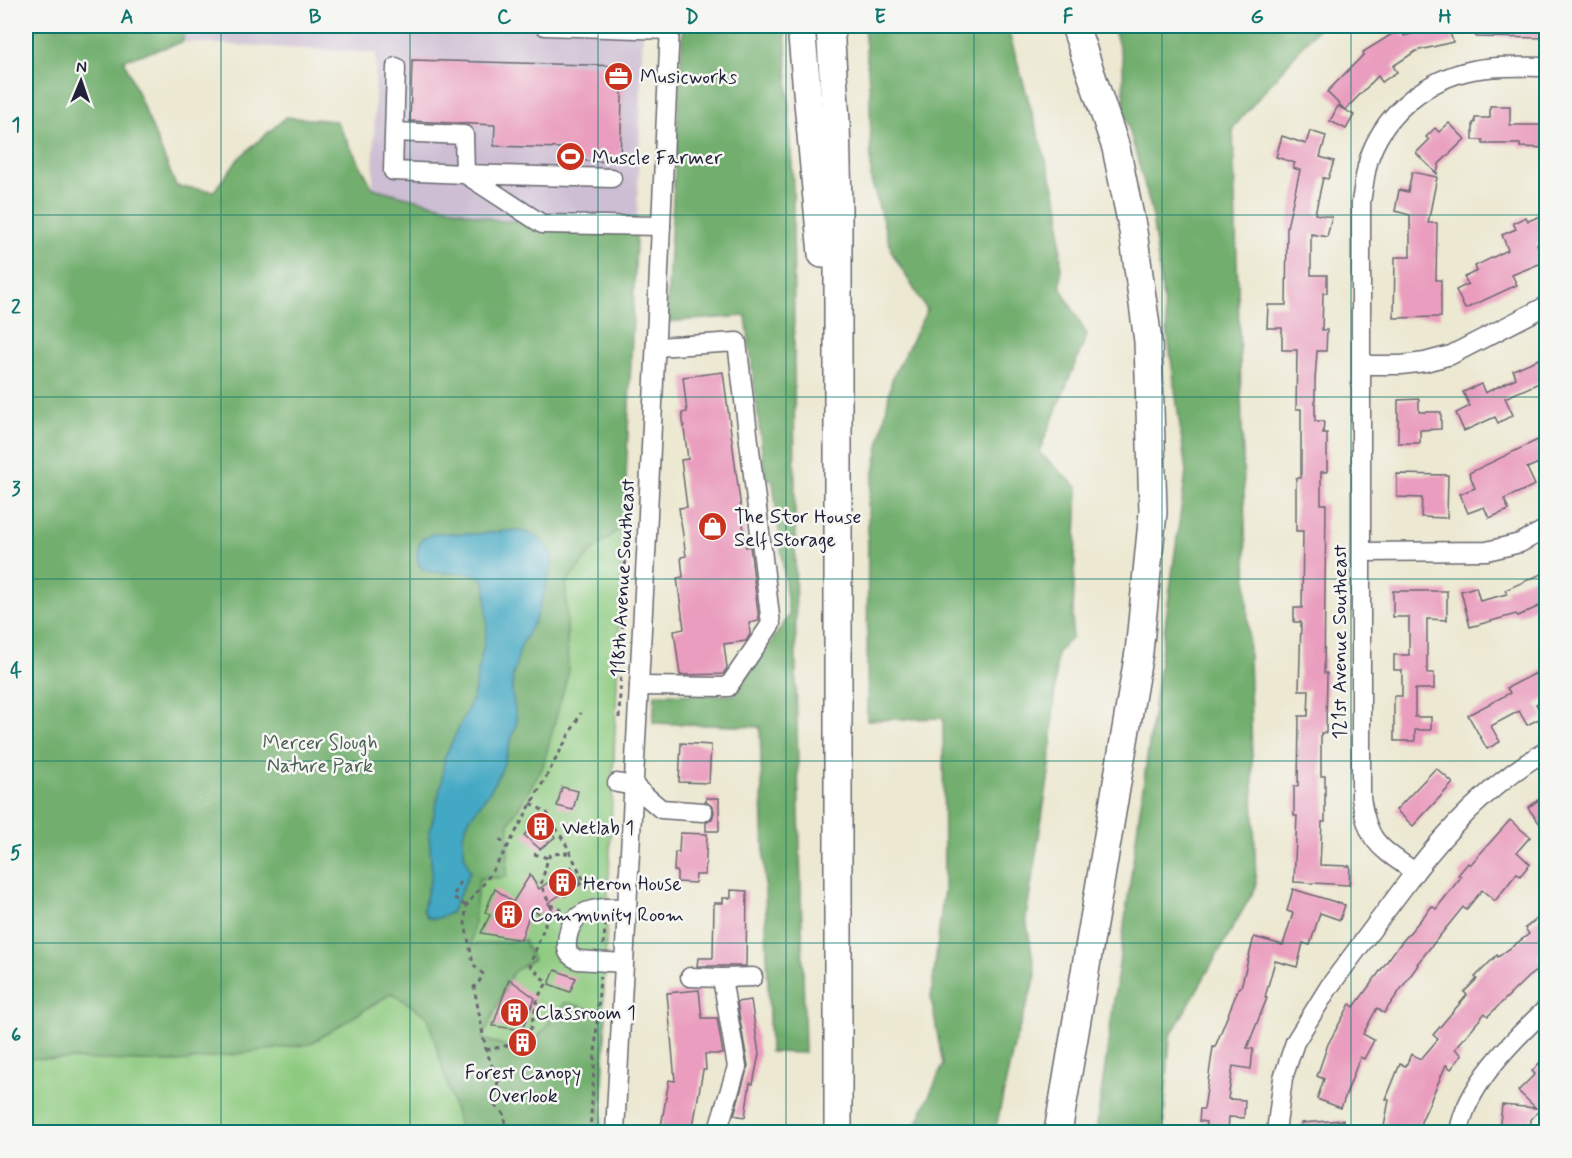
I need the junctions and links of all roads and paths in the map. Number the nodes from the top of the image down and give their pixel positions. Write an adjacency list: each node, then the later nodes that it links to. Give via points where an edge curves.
1 (545, 26): 6 (street)
2 (801, 26): 17 (highway)
3 (830, 26): 17 (highway, via 836,122)
4 (1075, 26): 9 (highway)
5 (1091, 26): 9 (highway)
6 (670, 28): 13 (street, 118th Avenue Southeast)
7 (396, 67): 10 (street)
8 (1546, 67): 16 (street, 121st Avenue Southeast, via 1505,66 1449,77 1407,102 1379,135 1365,175 1361,202)
9 (1106, 115): 52 (highway, via 1133,231 1148,341 1153,512 1126,730)
10 (395, 132): 11 (street, via 464,135); 11 (street, via 393,171)
11 (465, 174): 12 (street); 13 (street, via 542,224)
12 (612, 178)
13 (661, 225): 15 (street, 118th Avenue Southeast)
14 (1546, 306): 16 (street, via 1451,355 1409,364)
15 (656, 347): 21 (street, 118th Avenue Southeast); 21 (street, via 737,342 771,624 728,687)
16 (1362, 365): 20 (street, 121st Avenue Southeast)
17 (839, 430): 51 (highway)
18 (1546, 530): 20 (street, via 1520,543 1487,551)
19 (626, 550): 23 (path)
20 (1362, 552): 33 (street, 121st Avenue Southeast, via 1361,798 1368,831 1379,846)
21 (639, 686): 25 (street, 118th Avenue Southeast)
22 (581, 713): 26 (path)
23 (619, 725)
24 (1546, 751): 33 (street, via 1478,801)
25 (625, 784): 27 (street, via 661,809); 37 (street, 118th Avenue Southeast)
26 (531, 803): 29 (path); 30 (path, via 547,813)
27 (704, 812)
28 (500, 839): 29 (path)
29 (507, 848): 36 (path)
30 (569, 853): 32 (path, via 551,854); 35 (path, via 583,882)
31 (534, 854): 32 (path)
32 (548, 858): 38 (path, via 541,885 550,905)
33 (1414, 872): 53 (street, via 1329,987 1295,1042 1282,1078)
34 (460, 882): 36 (path, via 453,897)
35 (564, 896)
36 (466, 906): 47 (path, via 465,923 473,964 483,974 474,987)
37 (627, 908): 42 (street, 118th Avenue Southeast); 42 (street, via 595,909 576,917 569,927 566,948 578,960)
38 (562, 910)
39 (545, 917): 40 (path)
40 (545, 925): 41 (path); 47 (path, via 530,965 547,983 538,997 528,1041)
41 (555, 926)
42 (623, 963): 49 (street, 118th Avenue Southeast)
43 (690, 977): 45 (street)
44 (753, 977): 45 (street)
45 (722, 978): 50 (street, via 737,1067)
46 (1546, 1009): 54 (street, via 1486,1074 1471,1097)
47 (486, 1050): 48 (path, via 498,1082 492,1103 506,1116)
48 (503, 1132)
49 (615, 1132)
50 (717, 1132)
51 (837, 1132)
52 (1058, 1132)
53 (1276, 1132)
54 (1459, 1132)

